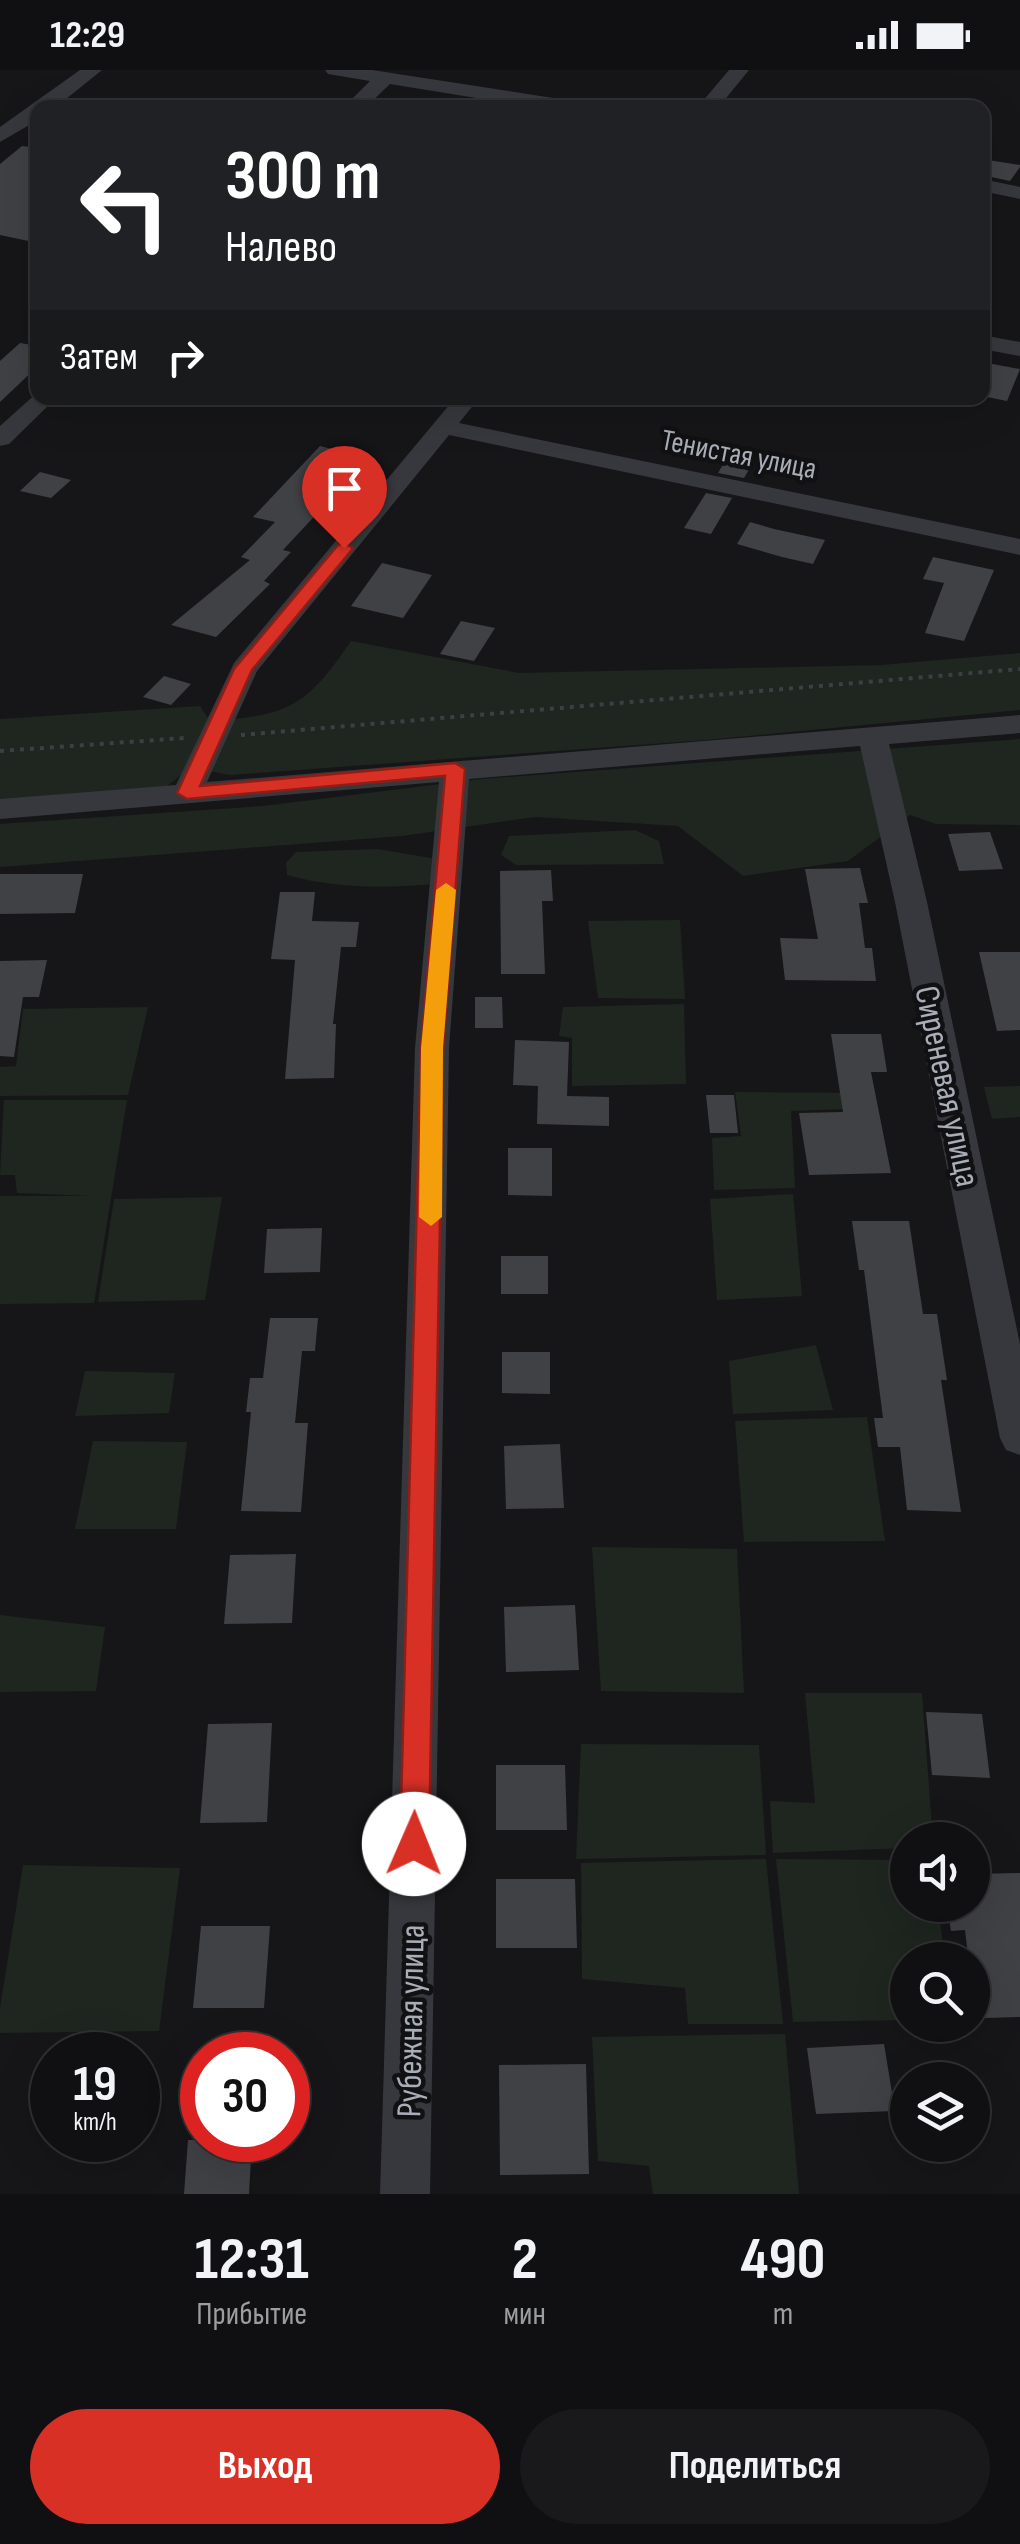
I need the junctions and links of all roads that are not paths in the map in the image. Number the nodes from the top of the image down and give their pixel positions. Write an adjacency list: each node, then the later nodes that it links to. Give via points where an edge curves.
1 (92, 70): 5 (street)
2 (335, 70): 4 (street)
3 (739, 70): 8 (street)
4 (384, 78): 6 (street); 7 (street)
5 (52, 100)
6 (361, 100)
7 (527, 100)
8 (715, 100)
9 (30, 116): 10 (street)
10 (0, 136)
11 (990, 186): 12 (street)
12 (1020, 192)
13 (990, 343): 14 (street)
14 (1020, 349)
15 (36, 405): 18 (street)
16 (462, 405): 17 (street)
17 (444, 428): 19 (street, Тенистая улица); 23 (street, via 244,669)
18 (0, 439)
19 (1020, 547)
20 (1020, 724): 21 (street)
21 (872, 735): 22 (street); 25 (street, Сиреневая улица)
22 (455, 769): 23 (street); 26 (street, Рубежная улица, via 432,1048)
23 (187, 793): 24 (street)
24 (0, 809)
25 (1020, 1438)
26 (405, 2194)

